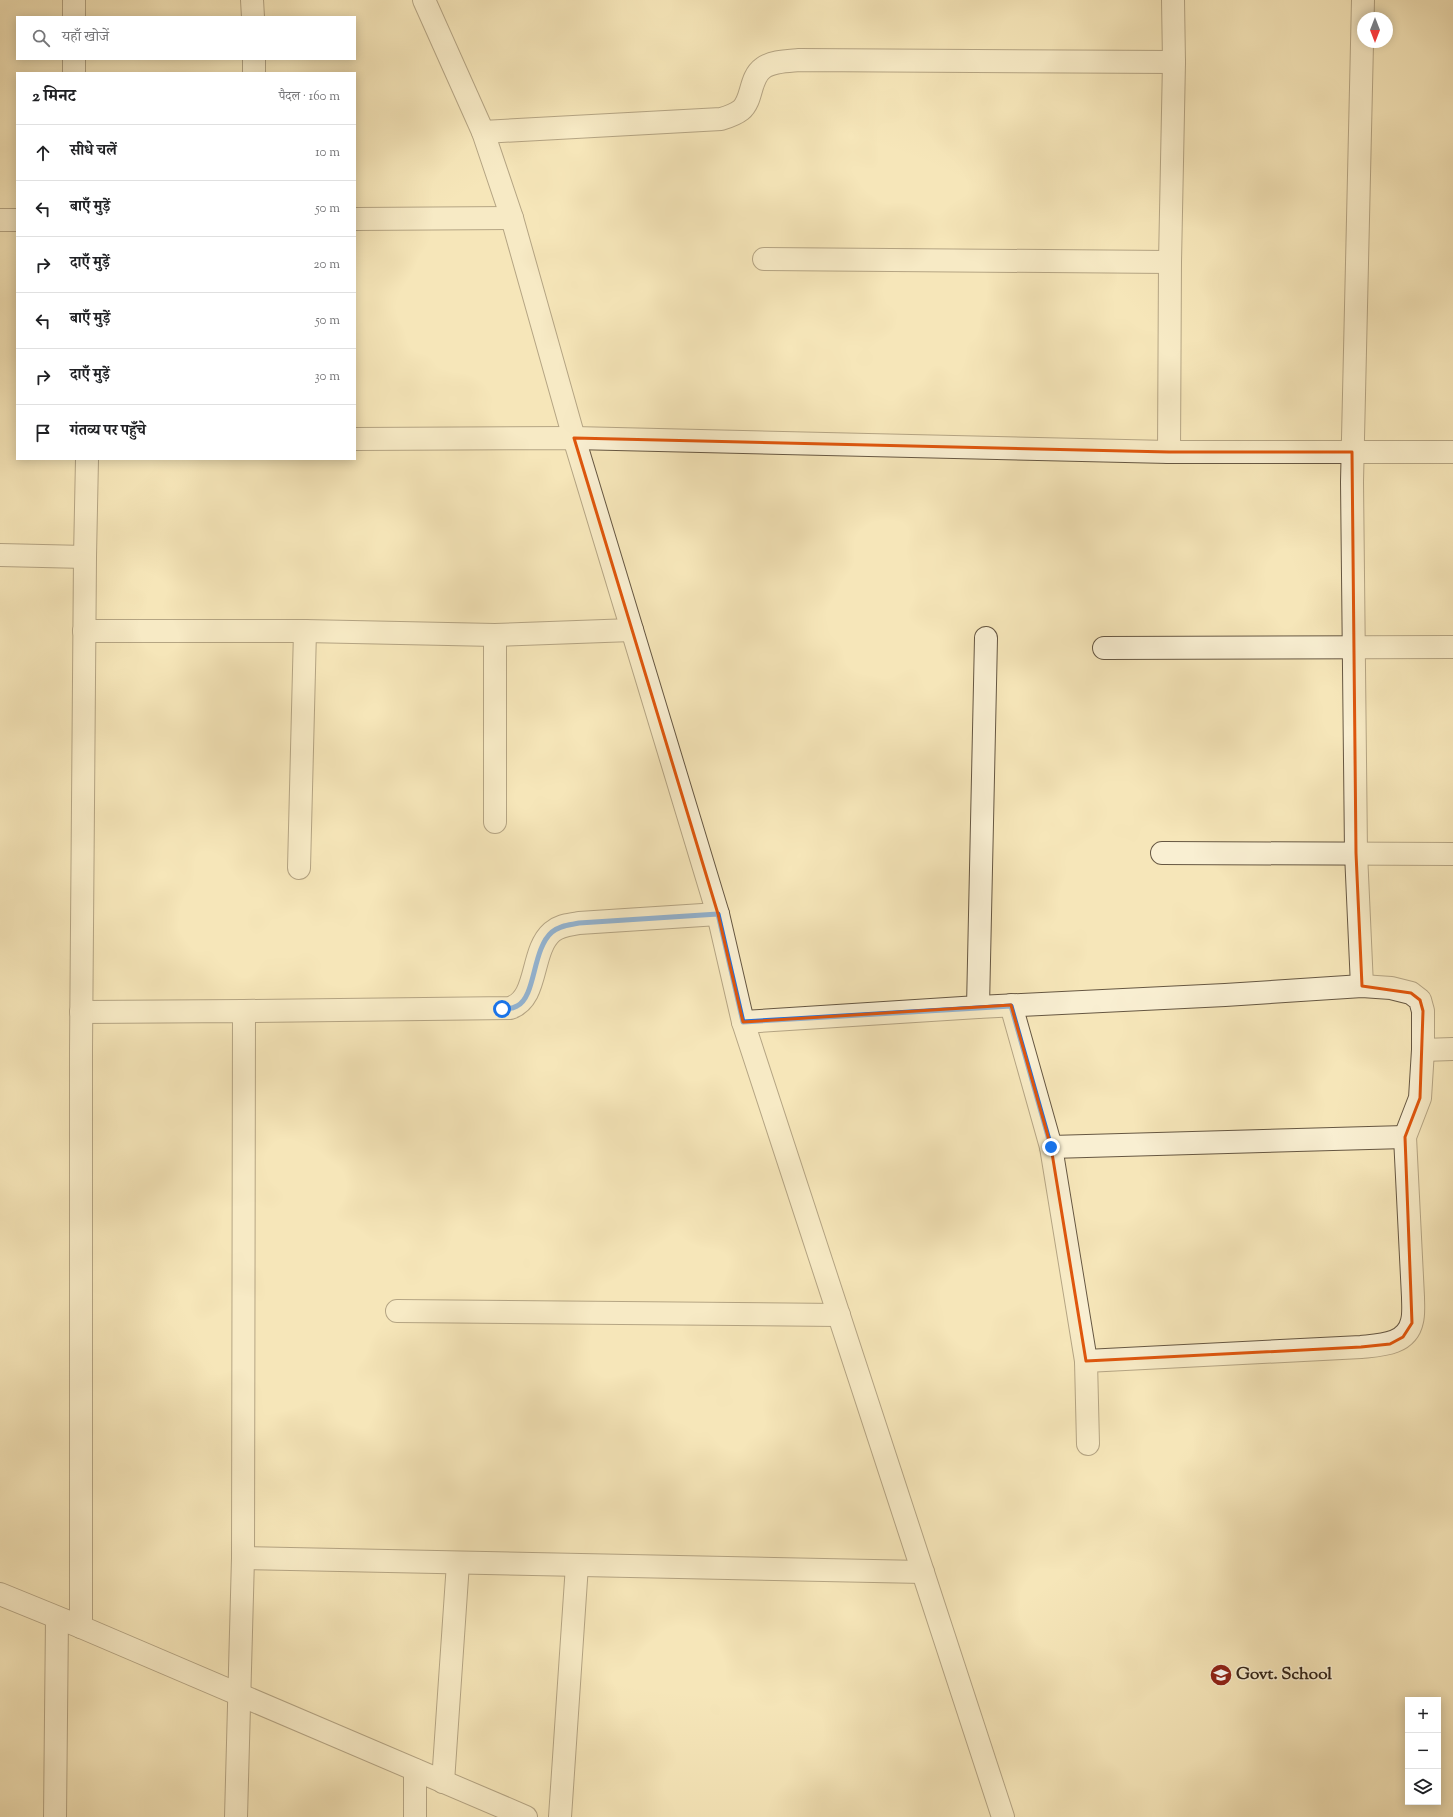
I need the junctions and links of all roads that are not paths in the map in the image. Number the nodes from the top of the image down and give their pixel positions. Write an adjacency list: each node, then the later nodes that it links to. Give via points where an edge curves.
1 (74, 0): 6 (street)
2 (252, 0): 7 (street)
3 (424, 0): 13 (street)
4 (1173, 0): 10 (street)
5 (1363, 0): 23 (street)
6 (74, 16)
7 (253, 16)
8 (74, 60): 11 (street)
9 (254, 60): 12 (street)
10 (1174, 62): 13 (street, via 799,60 762,68 742,109 721,119); 19 (street)
11 (74, 72)
12 (254, 72)
13 (483, 132): 14 (street)
14 (512, 218): 15 (street); 20 (street)
15 (356, 219)
16 (0, 220): 17 (street)
17 (16, 220)
18 (764, 259): 19 (street)
19 (1170, 262): 22 (street)
20 (574, 438): 21 (street); 22 (street); 28 (street)
21 (356, 439)
22 (1168, 452): 23 (street)
23 (1352, 452): 24 (street); 35 (street)
24 (1453, 452)
25 (87, 460): 27 (street)
26 (0, 555): 27 (street)
27 (85, 557): 29 (street)
28 (632, 630): 31 (street); 41 (street)
29 (84, 631): 30 (street); 46 (street)
30 (305, 631): 31 (street); 40 (street)
31 (495, 635): 36 (street)
32 (986, 638): 44 (street)
33 (1453, 647): 35 (street)
34 (1104, 648): 35 (street)
35 (1354, 648): 38 (street)
36 (495, 822)
37 (1162, 853): 38 (street)
38 (1356, 853): 39 (street); 42 (street)
39 (1453, 854)
40 (299, 868)
41 (718, 914): 45 (street, via 561,926 553,931 540,950 525,998 518,1006 510,1008); 47 (street)
42 (1362, 986): 43 (street); 49 (street, via 1391,988 1411,993 1420,1000 1423,1011)
43 (1011, 1006): 44 (street); 51 (street)
44 (978, 1007): 47 (street)
45 (244, 1011): 46 (street); 56 (street)
46 (81, 1012): 62 (street)
47 (743, 1022): 53 (street)
48 (1453, 1049): 49 (street)
49 (1423, 1050): 50 (street, via 1420,1098)
50 (1405, 1137): 51 (street); 54 (street, via 1413,1297 1412,1323 1403,1337 1390,1344 1361,1347)
51 (1051, 1147): 54 (street)
52 (397, 1311): 53 (street)
53 (839, 1315): 59 (street)
54 (1086, 1361): 55 (street)
55 (1088, 1444)
56 (243, 1558): 57 (street); 63 (street)
57 (458, 1563): 58 (street); 65 (street)
58 (576, 1565): 59 (street); 70 (street)
59 (923, 1572): 71 (street)
60 (0, 1594): 61 (street)
61 (57, 1618): 62 (street); 66 (street)
62 (81, 1627): 63 (street)
63 (239, 1696): 64 (street); 67 (street)
64 (415, 1770): 65 (street); 68 (street)
65 (443, 1782): 69 (street)
66 (55, 1817)
67 (236, 1817)
68 (415, 1817)
69 (526, 1817)
70 (560, 1817)
71 (1003, 1817)

